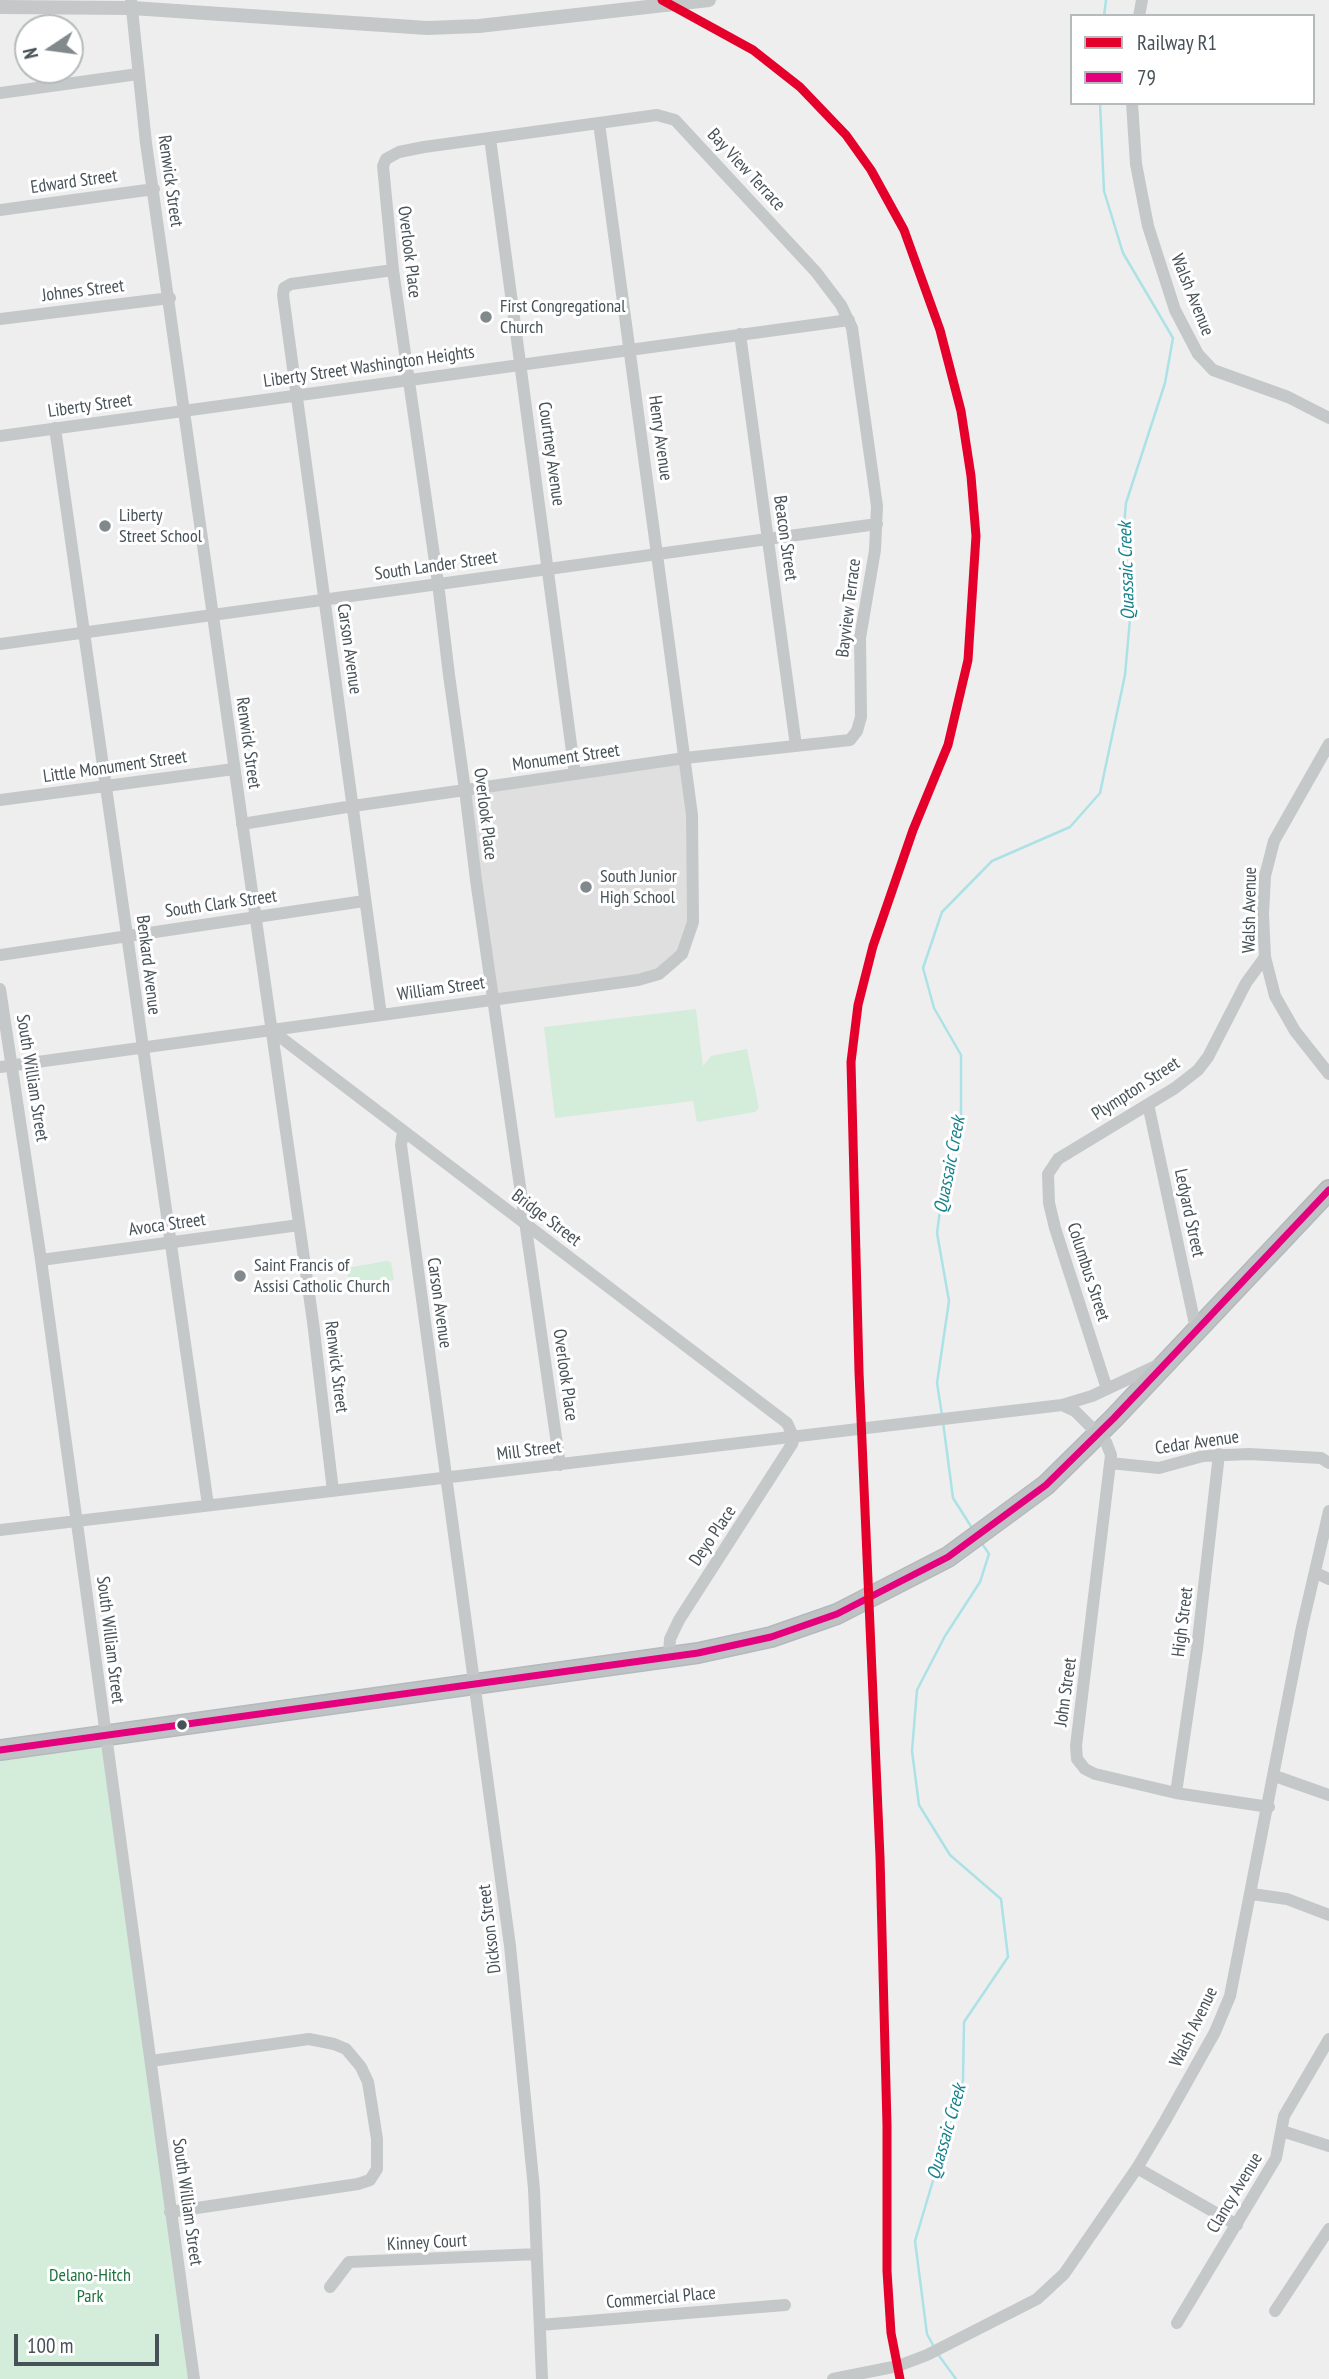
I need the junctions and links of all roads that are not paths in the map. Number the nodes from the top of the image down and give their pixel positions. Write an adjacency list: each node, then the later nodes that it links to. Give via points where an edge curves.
1 (709, 0): 2 (street, via 428,28)
2 (132, 4): 3 (street); 4 (street, Renwick Street)
3 (0, 7)
4 (138, 74): 5 (street); 10 (street, Renwick Street)
5 (0, 93)
6 (1132, 105): 22 (street, Walsh Avenue, via 1136,164 1148,226 1175,310 1198,354 1226,376 1288,397)
7 (599, 123): 8 (street, Bay View Terrace); 15 (street, Bay View Terrace, via 657,116 675,120 816,272); 17 (street, Henry Avenue)
8 (490, 138): 9 (street, Bay View Terrace, via 399,152); 18 (street, Courtney Avenue)
9 (383, 166): 12 (street, Overlook Place)
10 (153, 189): 11 (street, Edward Street); 13 (street, Renwick Street)
11 (0, 211)
12 (393, 270): 19 (street, Overlook Place); 20 (street, Carson Avenue, via 284,288)
13 (170, 298): 14 (street, Johnes Street); 21 (street, Renwick Street)
14 (0, 319)
15 (849, 320): 16 (street, Liberty Street Washington Heights); 25 (street, Bay View Terrace, via 858,351)
16 (740, 334): 17 (street, Liberty Street Washington Heights); 26 (street, Beacon Street)
17 (630, 349): 18 (street, Liberty Street Washington Heights); 27 (street, Henry Avenue)
18 (521, 364): 19 (street, Liberty Street Washington Heights); 28 (street, Courtney Avenue)
19 (409, 379): 20 (street, Liberty Street Washington Heights); 29 (street, Overlook Place)
20 (297, 395): 21 (street, Liberty Street Washington Heights); 30 (street, Carson Avenue)
21 (185, 411): 23 (street, Liberty Street); 31 (street, Renwick Street)
22 (1329, 418)
23 (55, 428): 24 (street, Liberty Street); 32 (street, Benkard Avenue)
24 (0, 436)
25 (877, 524): 26 (street, South Lander Street); 34 (street, Bayview Terrace, via 860,639 861,718)
26 (767, 539): 27 (street, South Lander Street); 36 (street, Beacon Street)
27 (659, 553): 28 (street, South Lander Street); 37 (street, Henry Avenue)
28 (549, 568): 29 (street, South Lander Street); 39 (street, Courtney Avenue)
29 (438, 583): 30 (street, South Lander Street); 41 (street, Overlook Place)
30 (325, 598): 31 (street, South Lander Street); 43 (street, Carson Avenue)
31 (213, 613): 32 (street, South Lander Street); 38 (street, Renwick Street)
32 (85, 630): 33 (street, South Lander Street); 40 (street, Benkard Avenue)
33 (0, 644)
34 (853, 738): 36 (street, Monument Street)
35 (1329, 744): 49 (street, Walsh Avenue, via 1281,826 1268,859)
36 (796, 746): 37 (street, Monument Street)
37 (685, 758): 39 (street, Monument Street); 51 (street, William Street, via 695,849 693,922 682,954 659,974 638,980)
38 (234, 769): 40 (street, Little Monument Street); 44 (street, Renwick Street)
39 (575, 774): 41 (street, Monument Street)
40 (106, 787): 42 (street, Little Monument Street); 47 (street, Benkard Avenue)
41 (465, 790): 43 (street, Monument Street); 51 (street, Overlook Place)
42 (0, 800)
43 (353, 806): 44 (street, Monument Street); 45 (street, Carson Avenue)
44 (242, 824): 46 (street, Renwick Street)
45 (364, 901): 46 (street, South Clark Street); 52 (street, Carson Avenue)
46 (254, 917): 47 (street, South Clark Street); 53 (street, Renwick Street)
47 (127, 935): 48 (street, South Clark Street); 54 (street, Benkard Avenue)
48 (0, 955)
49 (1265, 957): 56 (street, Walsh Avenue, via 1284,1014); 57 (street, Plympton Street, via 1246,983 1208,1057 1175,1088)
50 (0, 989): 55 (street, South William Street)
51 (493, 1000): 52 (street, William Street); 61 (street, Overlook Place)
52 (381, 1015): 53 (street, William Street)
53 (271, 1030): 54 (street, William Street); 58 (street, Bridge Street); 62 (street, Renwick Street)
54 (141, 1048): 55 (street, William Street); 63 (street, Benkard Avenue)
55 (6, 1066): 64 (street, South William Street)
56 (1329, 1074)
57 (1148, 1104): 59 (street, Plympton Street); 65 (street, Ledyard Street)
58 (403, 1132): 61 (street, Bridge Street); 75 (street, Carson Avenue, via 401,1145)
59 (1052, 1165): 67 (street, Columbus Street, via 1047,1187 1055,1228)
60 (1329, 1190): 65 (highway)
61 (526, 1224): 70 (street, Bridge Street, via 787,1423); 74 (street, Overlook Place)
62 (299, 1225): 63 (street, Avoca Street); 76 (street, Renwick Street)
63 (170, 1243): 64 (street, Avoca Street); 77 (street, Benkard Avenue)
64 (41, 1260): 79 (street, South William Street)
65 (1196, 1329): 66 (highway)
66 (1168, 1360): 67 (street); 69 (highway)
67 (1107, 1389): 68 (street)
68 (1062, 1405): 69 (street); 70 (street, Mill Street)
69 (1099, 1434): 72 (street, John Street, via 1110,1448); 83 (highway, via 1063,1470 971,1543 901,1584 817,1622 748,1643)
70 (794, 1438): 74 (street, Mill Street); 83 (street, Deyo Place, via 679,1620 670,1639)
71 (1219, 1454): 72 (street, Cedar Avenue, via 1159,1468); 73 (street, Cedar Avenue, via 1321,1458); 88 (street, High Street)
72 (1110, 1463): 88 (street, John Street, via 1077,1759 1095,1774)
73 (1329, 1464)
74 (560, 1465): 75 (street, Mill Street)
75 (445, 1478): 76 (street, Mill Street); 84 (street, Dickson Street)
76 (332, 1491): 77 (street, Mill Street)
77 (208, 1505): 79 (street, Mill Street)
78 (1329, 1511): 81 (street, Walsh Avenue)
79 (77, 1521): 80 (street, Mill Street); 85 (street, South William Street)
80 (0, 1530)
81 (1316, 1573): 82 (street); 87 (street, Walsh Avenue)
82 (1329, 1579)
83 (669, 1657): 84 (highway)
84 (475, 1685): 85 (highway); 101 (street, Dickson Street, via 519,2032)
85 (105, 1734): 86 (highway); 94 (street, South William Street)
86 (0, 1750)
87 (1275, 1776): 89 (street); 90 (street, Walsh Avenue)
88 (1176, 1793): 90 (street, John Street)
89 (1329, 1795)
90 (1269, 1807): 91 (street, Walsh Avenue)
91 (1252, 1894): 92 (street, via 1287,1899); 97 (street, Walsh Avenue, via 1230,1996 1215,2032)
92 (1329, 1915)
93 (1329, 2039): 95 (street, Clancy Avenue, via 1284,2116)
94 (151, 2062): 98 (street, South William Street); 98 (street, via 309,2039 334,2043 346,2049 368,2082 377,2139 377,2169 370,2180)
95 (1282, 2131): 96 (street); 99 (street, Clancy Avenue, via 1276,2158)
96 (1329, 2146)
97 (1137, 2168): 99 (street); 109 (street, Walsh Avenue, via 1056,2282 1037,2299 927,2355)
98 (170, 2212): 107 (street, South William Street)
99 (1237, 2225): 105 (street, Clancy Avenue)
100 (1329, 2229): 104 (street)
101 (537, 2254): 102 (street, Kinney Court, via 349,2262); 106 (street, Dickson Street)
102 (330, 2287)
103 (785, 2305): 106 (street, Commercial Place)
104 (1275, 2311)
105 (1177, 2323)
106 (540, 2325): 108 (street, Dickson Street)
107 (194, 2379)
108 (542, 2379)
109 (833, 2379)

